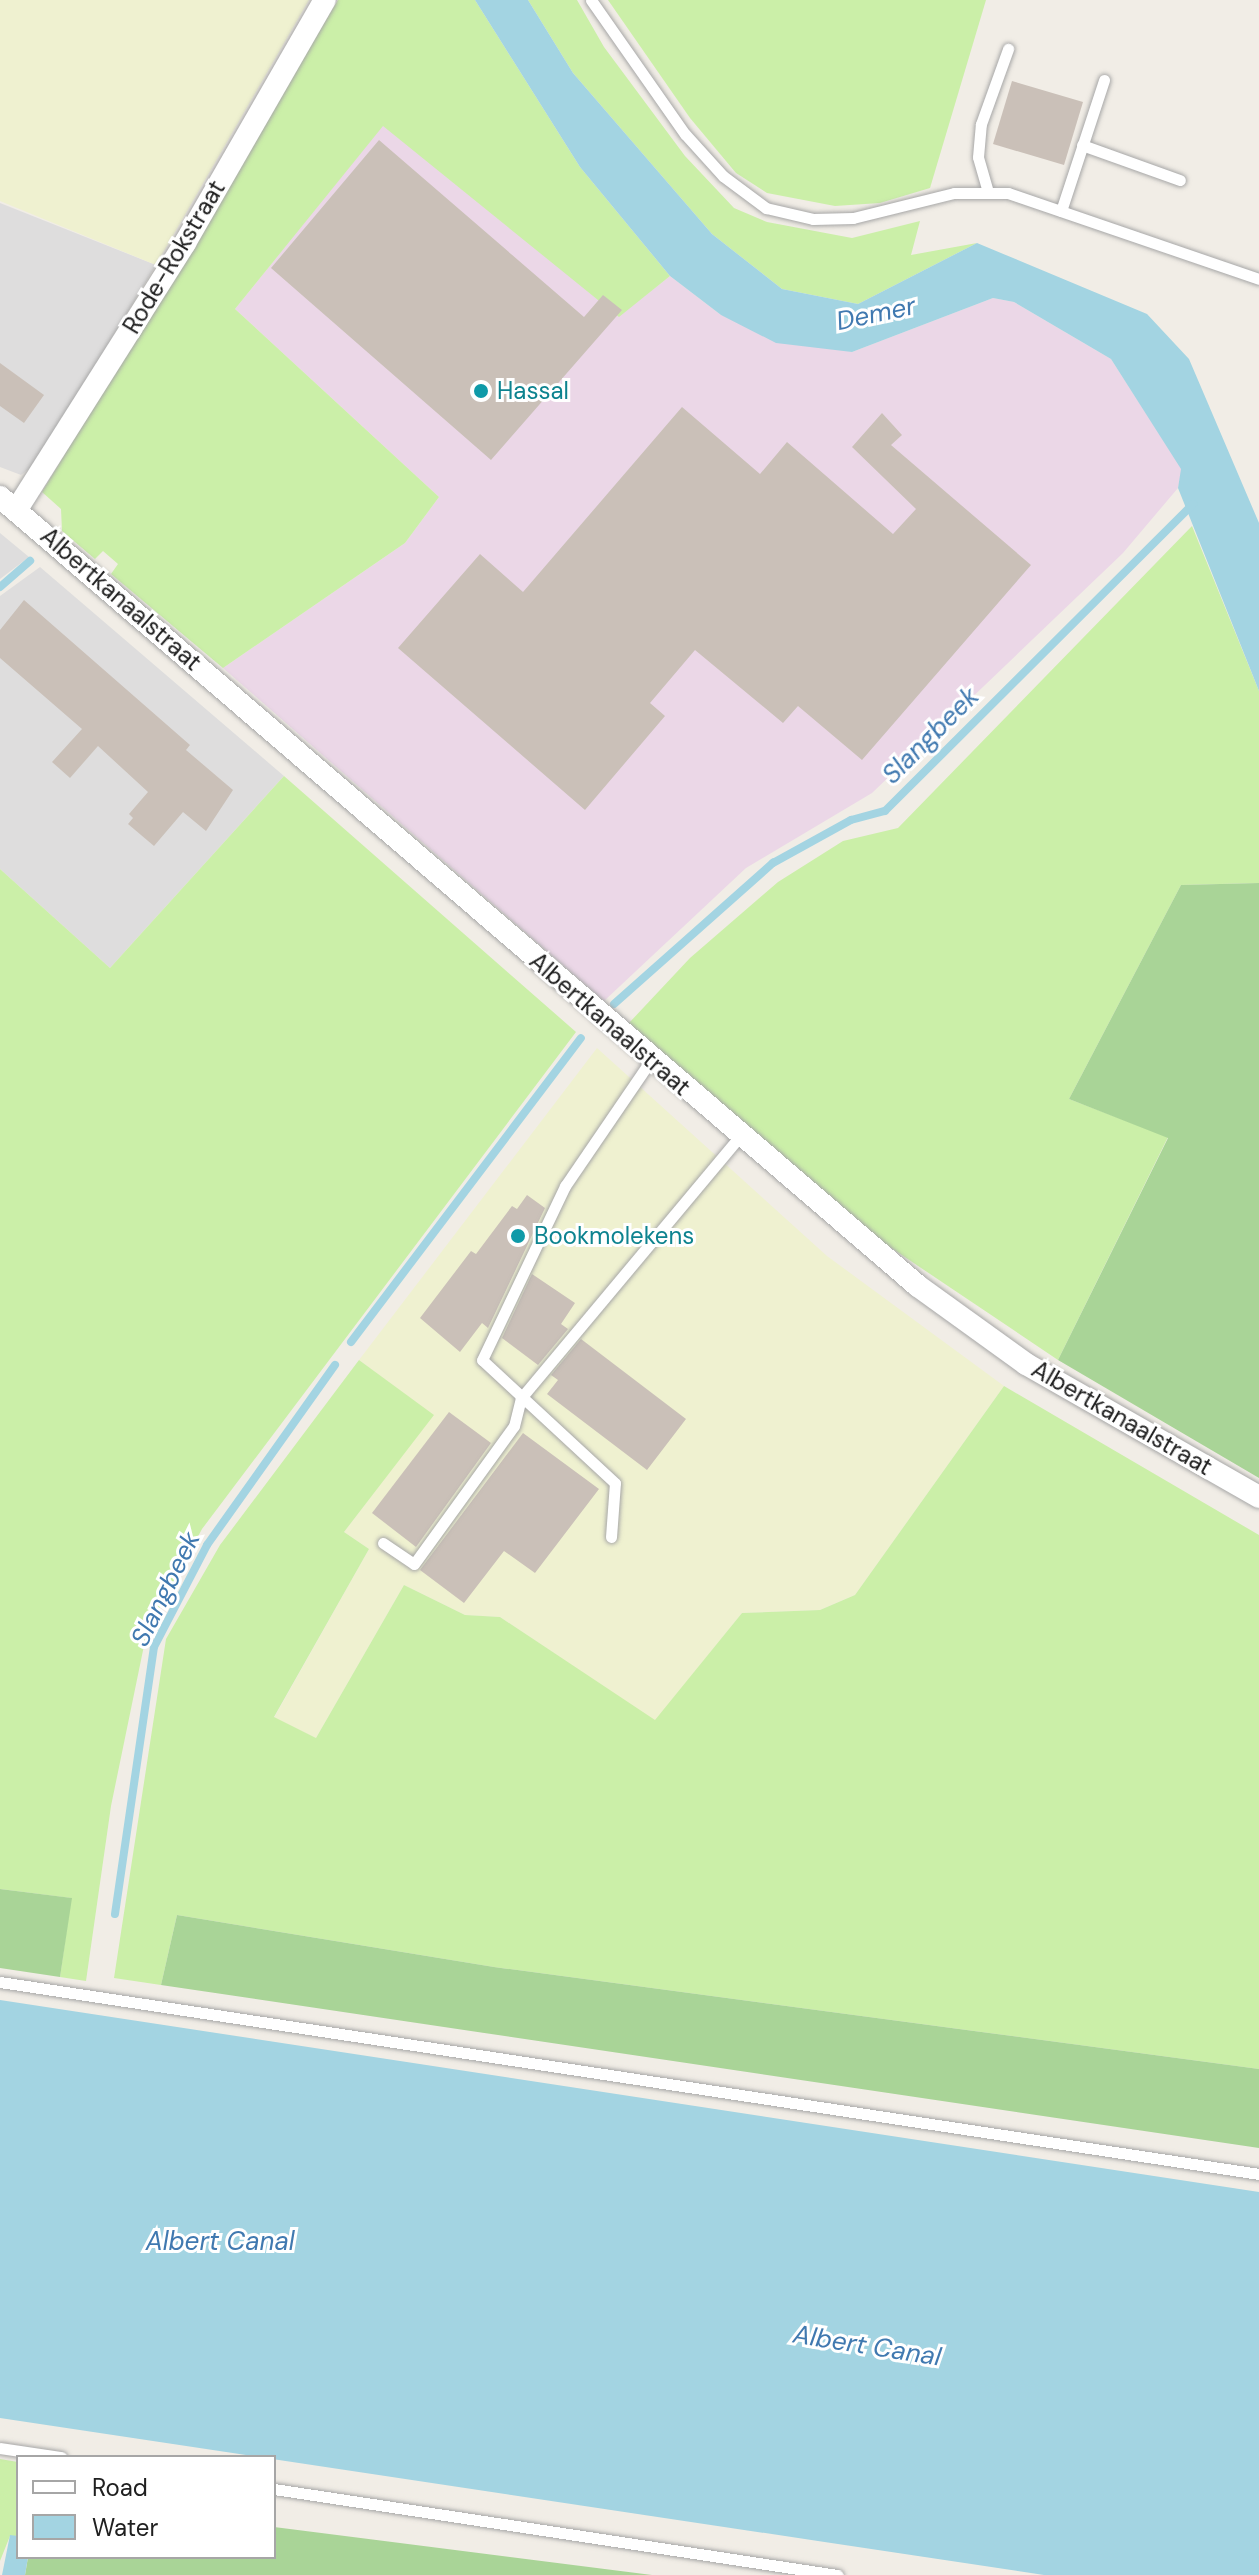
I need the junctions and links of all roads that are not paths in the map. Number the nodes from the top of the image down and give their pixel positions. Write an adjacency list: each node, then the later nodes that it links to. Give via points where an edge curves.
1 (325, 0): 10 (street, Rode-Rokstraat, via 185,243)
2 (591, 0): 7 (lane, via 685,134 723,176 766,208 813,219 853,218 954,193)
3 (1008, 49): 7 (lane, via 981,124 978,157)
4 (1104, 80): 5 (lane)
5 (1082, 145): 6 (lane); 8 (lane)
6 (1180, 180)
7 (988, 192): 8 (lane)
8 (1061, 211): 9 (lane)
9 (1259, 279)
10 (8, 503): 11 (street, Albertkanaalstraat)
11 (651, 1060): 12 (street, Albertkanaalstraat); 13 (lane, via 565,1186 482,1360)
12 (741, 1135): 13 (lane); 14 (street, Albertkanaalstraat, via 918,1286 1026,1364)
13 (521, 1398): 15 (lane, via 615,1483); 16 (lane, via 514,1426 414,1564)
14 (1259, 1497)
15 (611, 1537)
16 (383, 1543)
17 (0, 1982): 18 (lane)
18 (1259, 2174)
19 (0, 2448): 20 (lane)
20 (47, 2455)
21 (276, 2489): 22 (lane)
22 (837, 2575)

